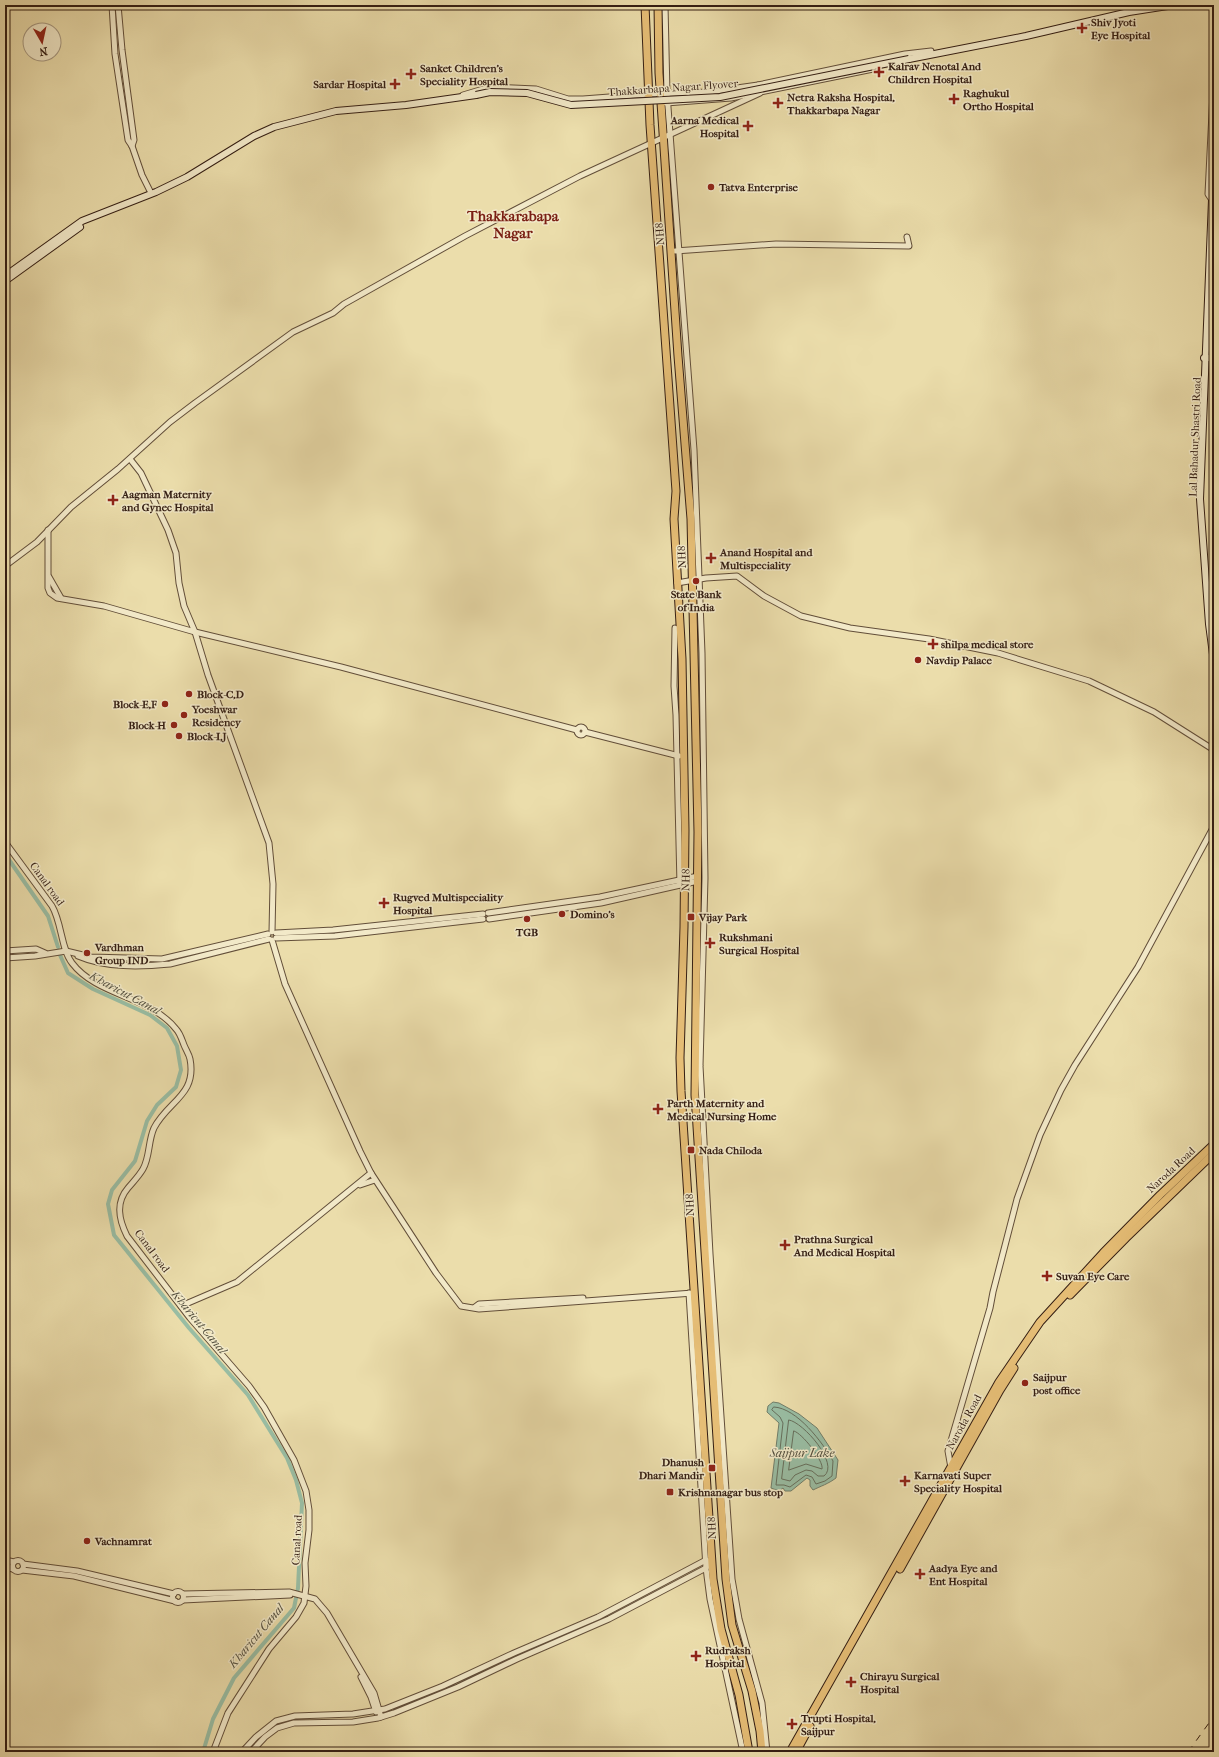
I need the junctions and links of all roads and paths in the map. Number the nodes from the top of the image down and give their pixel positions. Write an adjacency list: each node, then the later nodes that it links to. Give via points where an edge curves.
1 (112, 5): 20 (street, via 117,68 128,140)
2 (118, 5): 20 (street, via 134,140)
3 (645, 5): 13 (main road, NH8)
4 (658, 5): 14 (main road, NH8, via 658,38)
5 (665, 5): 14 (street)
6 (1153, 5): 8 (main road)
7 (1174, 5): 8 (main road)
8 (1028, 34): 9 (main road, Thakkarbapa Nagar Flyover)
9 (931, 53): 11 (street, via 905,54); 12 (street, via 907,62); 15 (main road, Thakkarbapa Nagar Flyover, bridge, via 720,94 572,102 528,91 490,90)
10 (1214, 72): 23 (street, via 1208,194)
11 (758, 85): 12 (street); 14 (street, via 709,92)
12 (760, 93): 17 (street); 18 (street)
13 (648, 94): 14 (street); 15 (street, via 568,99 536,89 490,87); 16 (main road, NH8)
14 (664, 94): 17 (main road, NH8)
15 (461, 96): 16 (street, via 535,97 570,107); 22 (main road, Thakkarbapa Nagar Flyover, via 406,105 336,111 293,121 254,136 187,177)
16 (649, 103): 17 (street); 19 (main road, NH8)
17 (665, 104): 18 (main road, NH8)
18 (667, 136): 19 (street); 27 (main road, NH8)
19 (652, 144): 31 (street, via 580,176 464,236 333,313 293,332 170,422); 35 (main road, NH8, via 676,491 674,519)
20 (132, 146): 22 (street)
21 (1214, 150): 23 (main road)
22 (151, 193): 24 (main road, Thakkarbapa Nagar Flyover)
23 (1212, 200): 30 (main road)
24 (91, 219): 28 (main road, via 82,221); 29 (main road)
25 (1214, 236): 30 (main road, Lal Bahadur Shastri Road)
26 (907, 237): 27 (street, via 909,246 776,244)
27 (675, 251): 34 (main road, NH8, via 678,356)
28 (5, 276)
29 (5, 281)
30 (1209, 358): 38 (main road, Lal Bahadur Shastri Road, via 1203,499); 39 (main road, via 1200,499 1208,624)
31 (130, 459): 32 (street, via 71,507); 37 (street, via 142,473 168,530 176,553 184,606)
32 (48, 530): 33 (street); 37 (street, via 49,577 61,598 104,606)
33 (5, 566)
34 (696, 579): 35 (street); 40 (street, via 737,576 764,596 801,616 850,628 929,639 998,653 1089,681 1154,712); 44 (main road, NH8); 69 (street, via 702,653 705,878 700,1066 709,1246)
35 (677, 582): 41 (main road, NH8, via 682,666)
36 (675, 628): 41 (street, via 674,673)
37 (195, 632): 41 (street, via 341,667 577,730 580,735 585,732); 46 (street, via 269,843 273,884)
38 (1214, 639)
39 (1214, 662)
40 (1214, 750)
41 (681, 756): 45 (main road, NH8)
42 (1214, 826): 57 (street, via 1138,967 1075,1065 1040,1135 1017,1199 990,1308 948,1450)
43 (5, 842): 47 (street, Canal road, via 57,914)
44 (698, 878): 45 (street); 69 (main road, NH8, via 694,1095 726,1579)
45 (682, 882): 46 (street, via 600,900 335,936); 54 (main road, NH8, via 678,1069)
46 (272, 936): 47 (street, via 162,959 91,957); 51 (street, via 285,984)
47 (66, 951): 48 (street, via 35,956); 55 (street, Canal road, via 71,962 86,977 169,1021 177,1030 190,1057 191,1082 158,1122 151,1136 144,1167 126,1190 119,1206 121,1225 127,1236)
48 (5, 954)
49 (1214, 1144): 56 (main road, Naroda Road, via 1103,1253)
50 (1214, 1153): 56 (main road, Naroda Road)
51 (371, 1173): 52 (street); 53 (street)
52 (376, 1180): 53 (street); 54 (street, via 436,1273 461,1306)
53 (357, 1186): 55 (street, via 237,1282)
54 (691, 1293): 59 (main road, NH8)
55 (181, 1306): 67 (street, Canal road, via 249,1386 294,1460 306,1491 309,1510)
56 (1042, 1323): 57 (main road, Naroda Road, via 999,1382); 70 (main road, Naroda Road, via 1000,1390)
57 (951, 1469): 70 (main road, Naroda Road)
58 (5, 1560): 60 (street)
59 (709, 1561): 63 (street); 71 (street, via 598,1617 443,1686); 77 (main road, NH8, via 721,1629 739,1695)
60 (14, 1562): 62 (street, via 20,1561); 64 (street)
61 (5, 1567): 64 (street)
62 (23, 1567): 64 (street, via 18,1572); 65 (street, via 77,1571); 68 (street, via 74,1576)
63 (706, 1568): 72 (street, via 608,1618 458,1687); 76 (street, via 710,1599)
64 (13, 1569)
65 (174, 1594): 66 (street, via 179,1591); 68 (street)
66 (183, 1597): 67 (street, via 289,1594); 68 (street, via 180,1602)
67 (304, 1597): 71 (street, via 323,1612); 73 (street, Canal road, via 298,1613 269,1649 228,1713)
68 (175, 1601)
69 (734, 1609): 78 (main road, NH8, via 732,1625 752,1691); 79 (street, via 762,1703)
70 (820, 1704): 80 (main road, Naroda Road); 81 (main road, Naroda Road)
71 (378, 1710): 72 (street); 74 (street, via 353,1714 295,1716 276,1721)
72 (380, 1718): 75 (street, via 353,1722 294,1723 277,1728)
73 (212, 1752)
74 (242, 1752)
75 (251, 1752)
76 (743, 1752)
77 (749, 1752)
78 (762, 1752)
79 (767, 1752)
80 (790, 1752)
81 (796, 1752)

